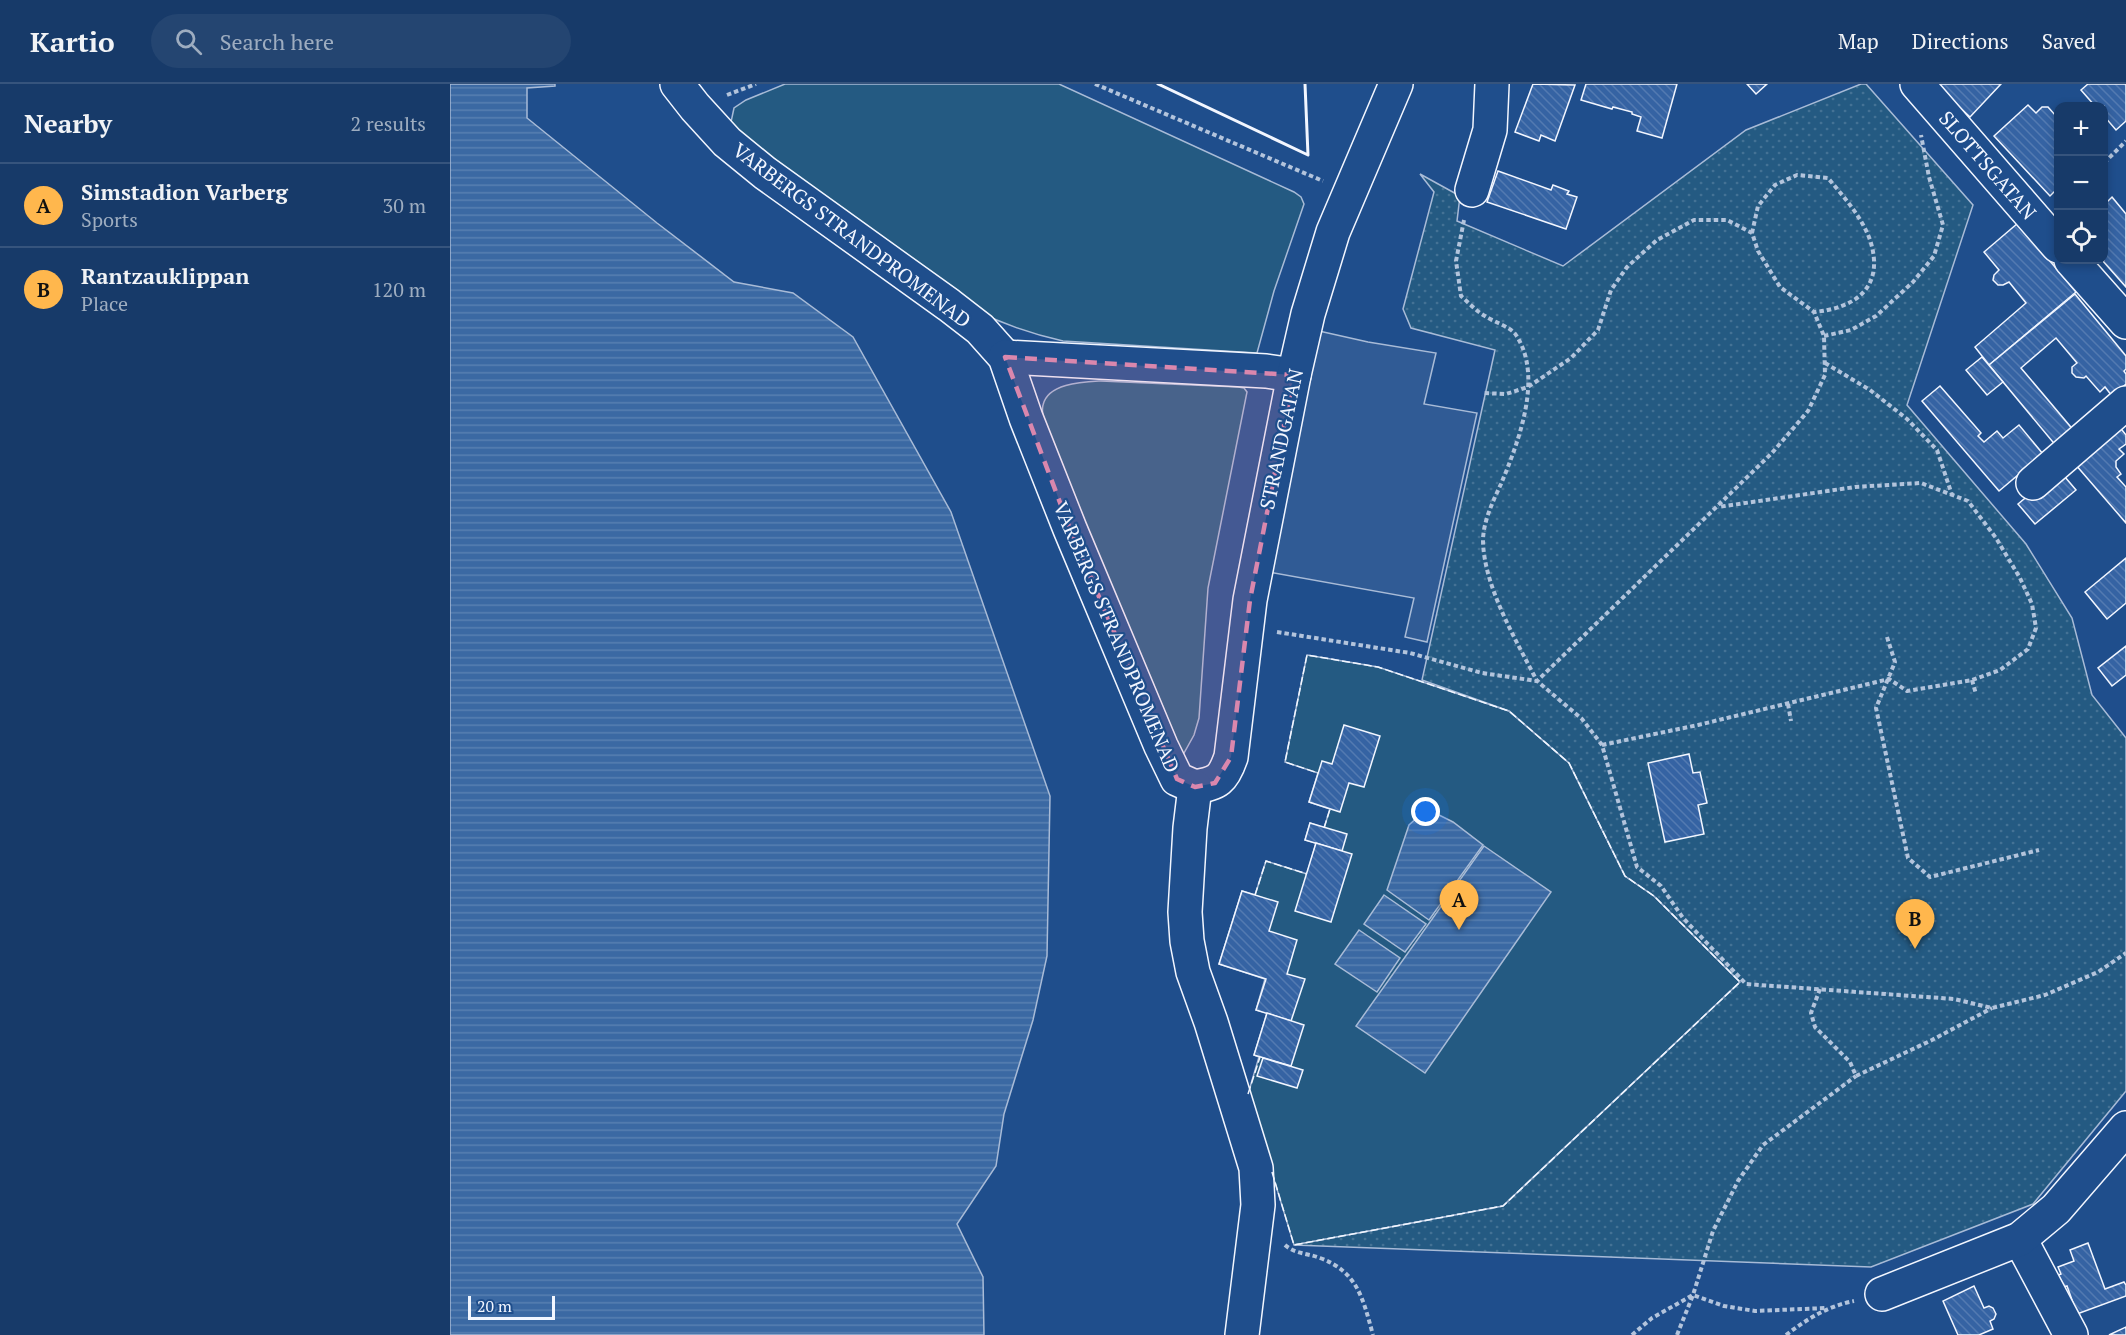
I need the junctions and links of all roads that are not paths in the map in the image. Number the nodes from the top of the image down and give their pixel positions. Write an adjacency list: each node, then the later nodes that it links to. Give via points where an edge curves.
1 (677, 84): 9 (street, VARBERGS STRANDPROMENAD, via 727,142 949,305 980,329)
2 (1396, 84): 10 (street, STRANDGATAN, via 1333,232)
3 (1492, 84): 5 (street, via 1490,130)
4 (1917, 84): 6 (street, SLOTTSGATAN)
5 (1472, 190)
6 (2054, 241)
7 (2075, 264): 8 (street)
8 (2126, 322)
9 (1005, 357): 10 (street); 13 (street, VARBERGS STRANDPROMENAD, via 1070,530 1161,746 1177,779)
10 (1294, 375): 13 (street, STRANDGATAN, via 1246,627 1231,757 1226,772 1215,783)
11 (2126, 403): 12 (street)
12 (2033, 483)
13 (1195, 787): 17 (street, VARBERGS STRANDPROMENAD, via 1185,912 1187,941 1192,972 1256,1168 1258,1205)
14 (2126, 1128): 15 (street, via 2056,1209)
15 (2020, 1239): 16 (street); 18 (street)
16 (1882, 1294)
17 (1242, 1335)
18 (2071, 1335)

